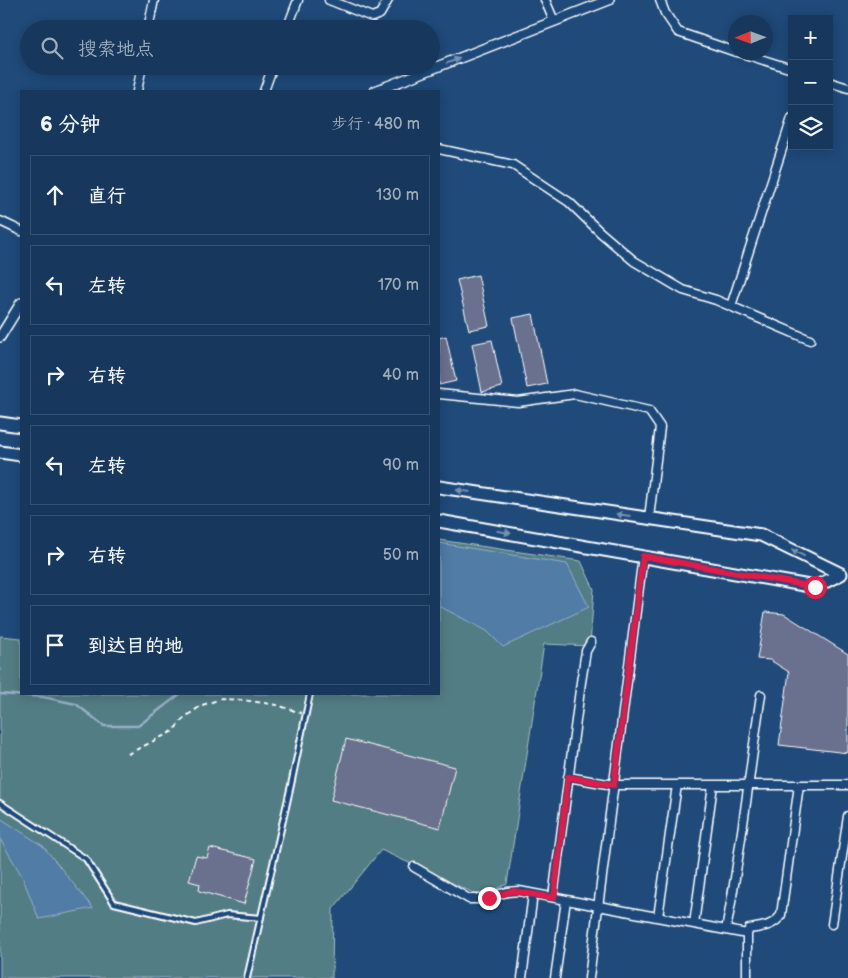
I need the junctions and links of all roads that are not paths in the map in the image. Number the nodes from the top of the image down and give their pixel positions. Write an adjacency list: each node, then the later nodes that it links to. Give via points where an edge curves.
1 (154, 0): 8 (street)
2 (298, 0): 9 (street)
3 (329, 0): 4 (street, via 372,17 380,14)
4 (388, 0)
5 (545, 0): 10 (street)
6 (609, 0): 10 (street)
7 (660, 0): 11 (street, via 678,32)
8 (150, 20)
9 (290, 20)
10 (554, 22): 13 (street, one-way to 10)
11 (728, 49)
12 (763, 60): 14 (street)
13 (440, 66)
14 (788, 68)
15 (140, 75): 20 (street)
16 (270, 75): 21 (street)
17 (417, 75): 22 (street, one-way to 17)
18 (833, 83): 19 (street)
19 (848, 88)
20 (137, 90)
21 (264, 90)
22 (378, 90)
23 (788, 130): 28 (street)
24 (440, 149): 28 (street, via 513,165 569,202 634,261 683,290)
25 (0, 221): 26 (street)
26 (20, 231)
27 (20, 305): 29 (street)
28 (731, 306): 30 (street)
29 (0, 337)
30 (810, 340)
31 (440, 394): 37 (street, via 518,402 575,394 649,412 660,427)
32 (0, 423): 33 (main road)
33 (20, 426)
34 (0, 452): 35 (main road)
35 (20, 455)
36 (440, 487): 37 (main road, one-way to 36)
37 (649, 518): 40 (main road, one-way to 37, via 761,535)
38 (440, 521): 39 (main road, one-way to 39)
39 (643, 556): 40 (main road, via 815,587); 45 (street)
40 (845, 576)
41 (592, 642): 44 (street, via 584,658)
42 (310, 695): 58 (lane)
43 (761, 695): 48 (street)
44 (568, 777): 45 (street); 55 (street)
45 (614, 785): 46 (street); 57 (street)
46 (677, 785): 47 (street); 59 (street)
47 (713, 785): 48 (street); 60 (street)
48 (747, 785): 49 (street); 62 (street)
49 (800, 785): 50 (street); 63 (street, via 781,915 772,924 749,930)
50 (848, 785)
51 (0, 803): 58 (lane, via 86,859 114,903 196,923 227,915)
52 (848, 816): 61 (street)
53 (414, 867): 54 (street, via 469,899 484,899 513,891)
54 (533, 894): 55 (street); 65 (street)
55 (554, 898): 56 (street)
56 (566, 900): 57 (street); 66 (street)
57 (598, 906): 59 (street); 67 (street)
58 (261, 918): 64 (lane)
59 (658, 918): 60 (street)
60 (694, 924): 62 (street)
61 (832, 924)
62 (726, 930): 63 (street)
63 (747, 934): 68 (street)
64 (247, 978)
65 (522, 978)
66 (555, 978)
67 (589, 978)
68 (747, 978)

